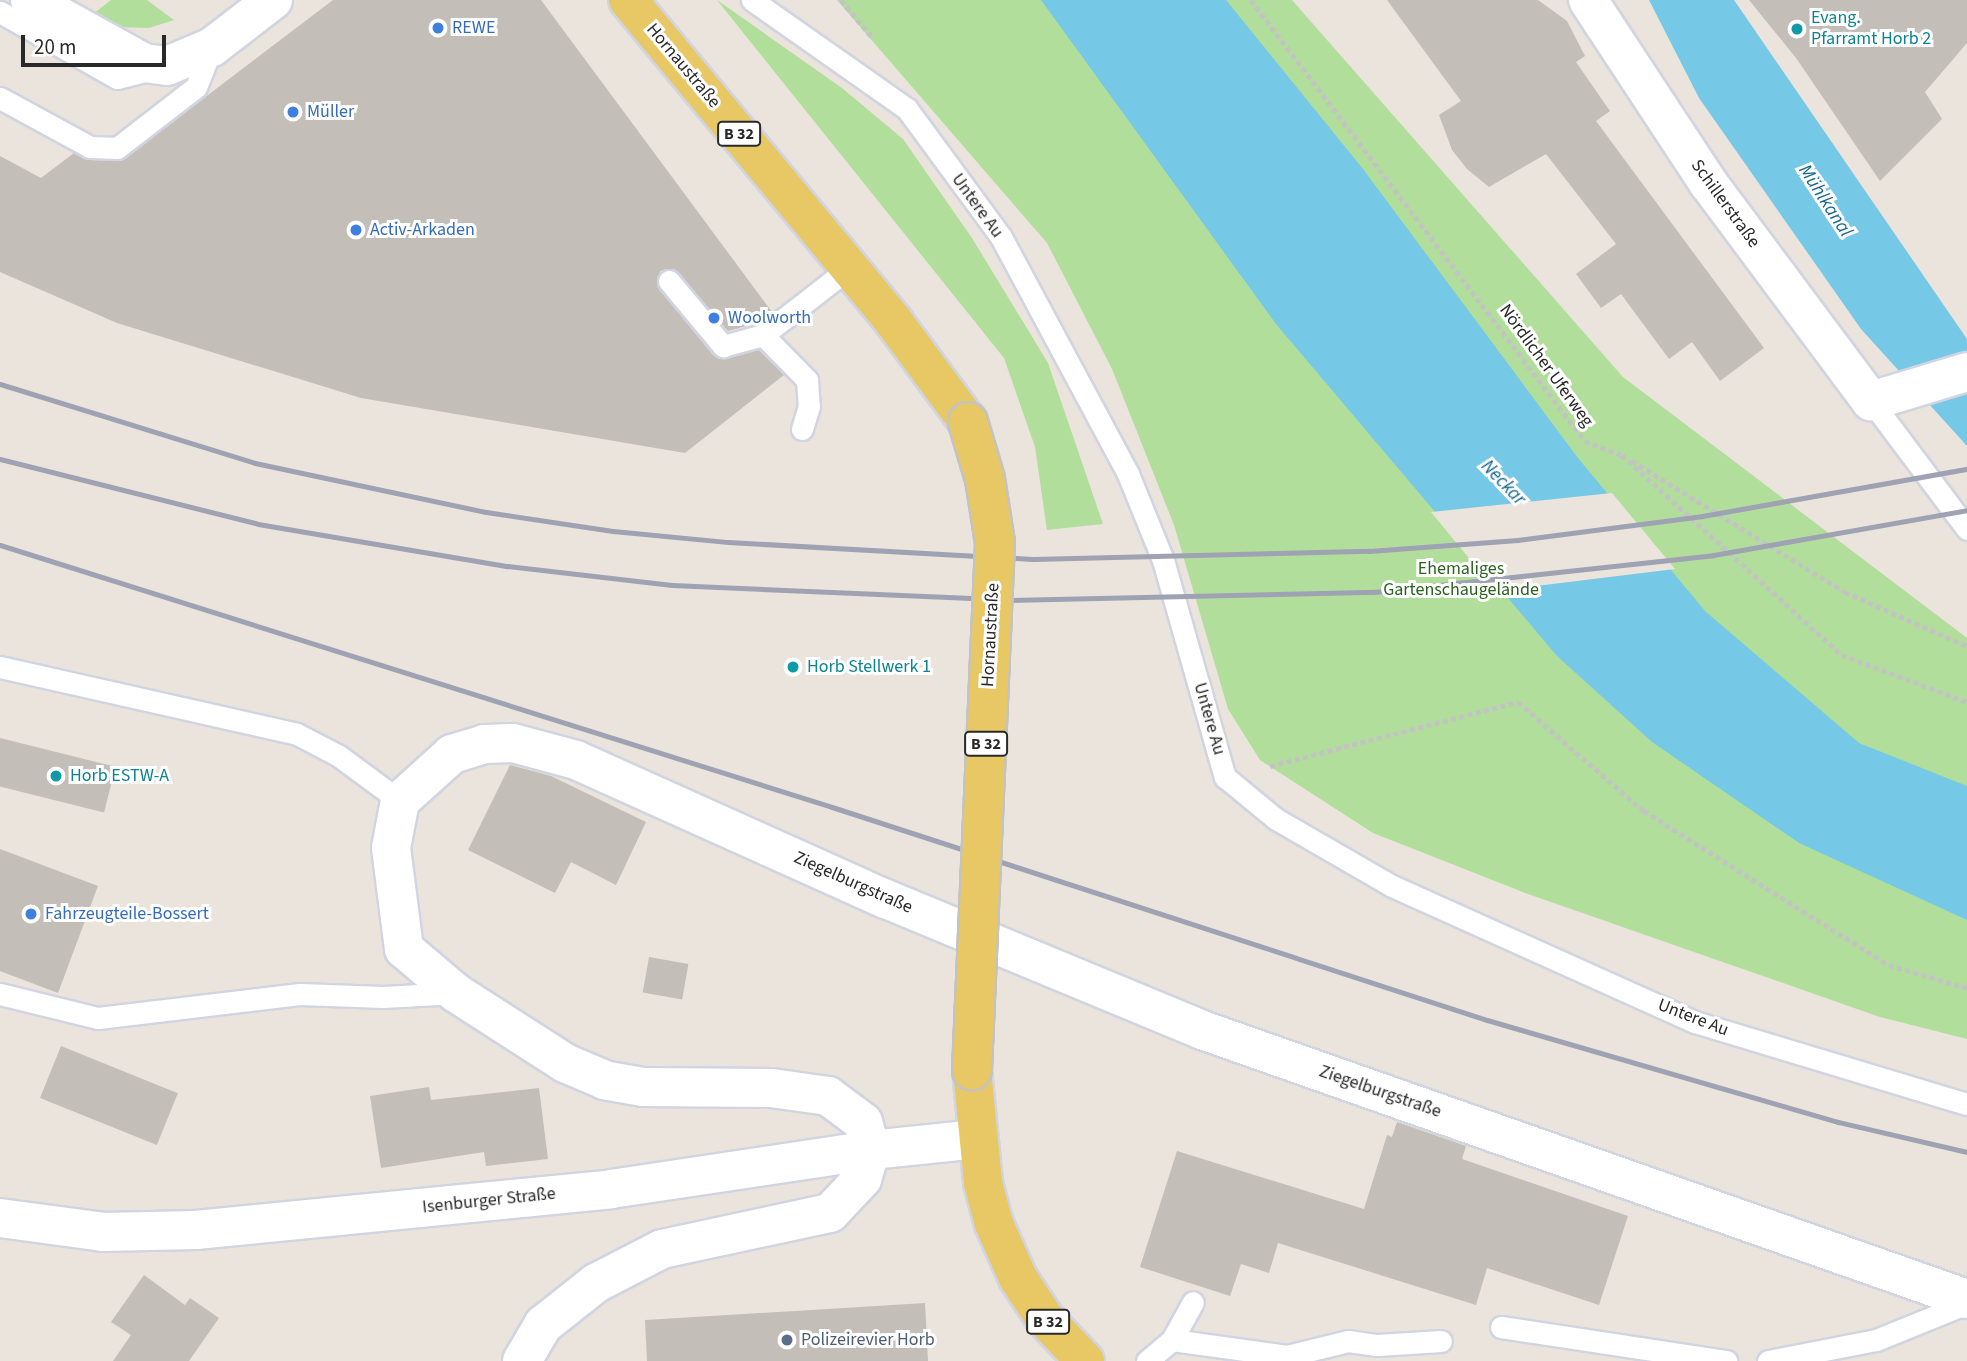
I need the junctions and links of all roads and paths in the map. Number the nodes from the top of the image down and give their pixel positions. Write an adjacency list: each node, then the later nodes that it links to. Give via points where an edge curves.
1 (30, 0): 9 (street, via 144,63)
2 (273, 0): 8 (street)
3 (628, 0): 11 (main road, Hornaustraße / B 32)
4 (752, 0): 22 (lane, Untere Au, via 907,109 1001,237 1128,474 1163,560)
5 (1251, 0): 17 (path, Nördlicher Uferweg, via 1584,442)
6 (1588, 0): 15 (street, Schillerstraße, via 1709,184)
7 (0, 12): 9 (lane, via 117,78)
8 (212, 47): 9 (street); 10 (lane, via 196,87 117,148 90,147)
9 (167, 66)
10 (0, 98)
11 (849, 268): 13 (lane); 28 (main road, Hornaustraße / B 32, bridge, via 968,422 985,479 995,543 972,1070)
12 (669, 281): 13 (lane, via 723,346)
13 (762, 335): 16 (lane, via 807,380 809,406)
14 (1967, 372): 15 (street)
15 (1871, 401): 18 (lane)
16 (802, 429)
17 (1622, 455): 19 (path, via 1845,592); 21 (path, Nördlicher Uferweg, via 1842,655)
18 (1967, 529)
19 (1967, 646)
20 (0, 667): 23 (lane, via 298,734 339,756)
21 (1967, 702)
22 (1225, 777): 24 (path, via 1518,702 1644,811 1889,965); 27 (lane, Untere Au, via 1276,819 1392,886 1695,1022)
23 (400, 801): 25 (street, via 391,848 404,949); 31 (street, Ziegelburgstraße, via 452,754 484,744 513,743 576,760 886,899 1202,1030)
24 (1967, 988)
25 (456, 993): 26 (lane, via 383,997 300,994 97,1018); 29 (street, via 565,1063 605,1080 643,1087 771,1088 828,1097 863,1122)
26 (0, 994)
27 (1967, 1104)
28 (977, 1139): 29 (street, Isenburger Straße); 37 (main road, Hornaustraße / B 32, via 994,1224 1018,1278 1045,1319)
29 (871, 1150): 30 (street, Isenburger Straße, via 611,1189 196,1230 103,1232); 36 (street, via 862,1178 831,1213 662,1249 596,1283 542,1325)
30 (0, 1218)
31 (1967, 1301): 40 (lane, via 1876,1340)
32 (1193, 1302): 34 (lane)
33 (1501, 1327): 39 (lane)
34 (1172, 1340): 35 (lane, via 1287,1356 1348,1341 1377,1345); 38 (lane)
35 (1441, 1341)
36 (522, 1361)
37 (1085, 1361)
38 (1147, 1361)
39 (1726, 1361)
40 (1768, 1361)

